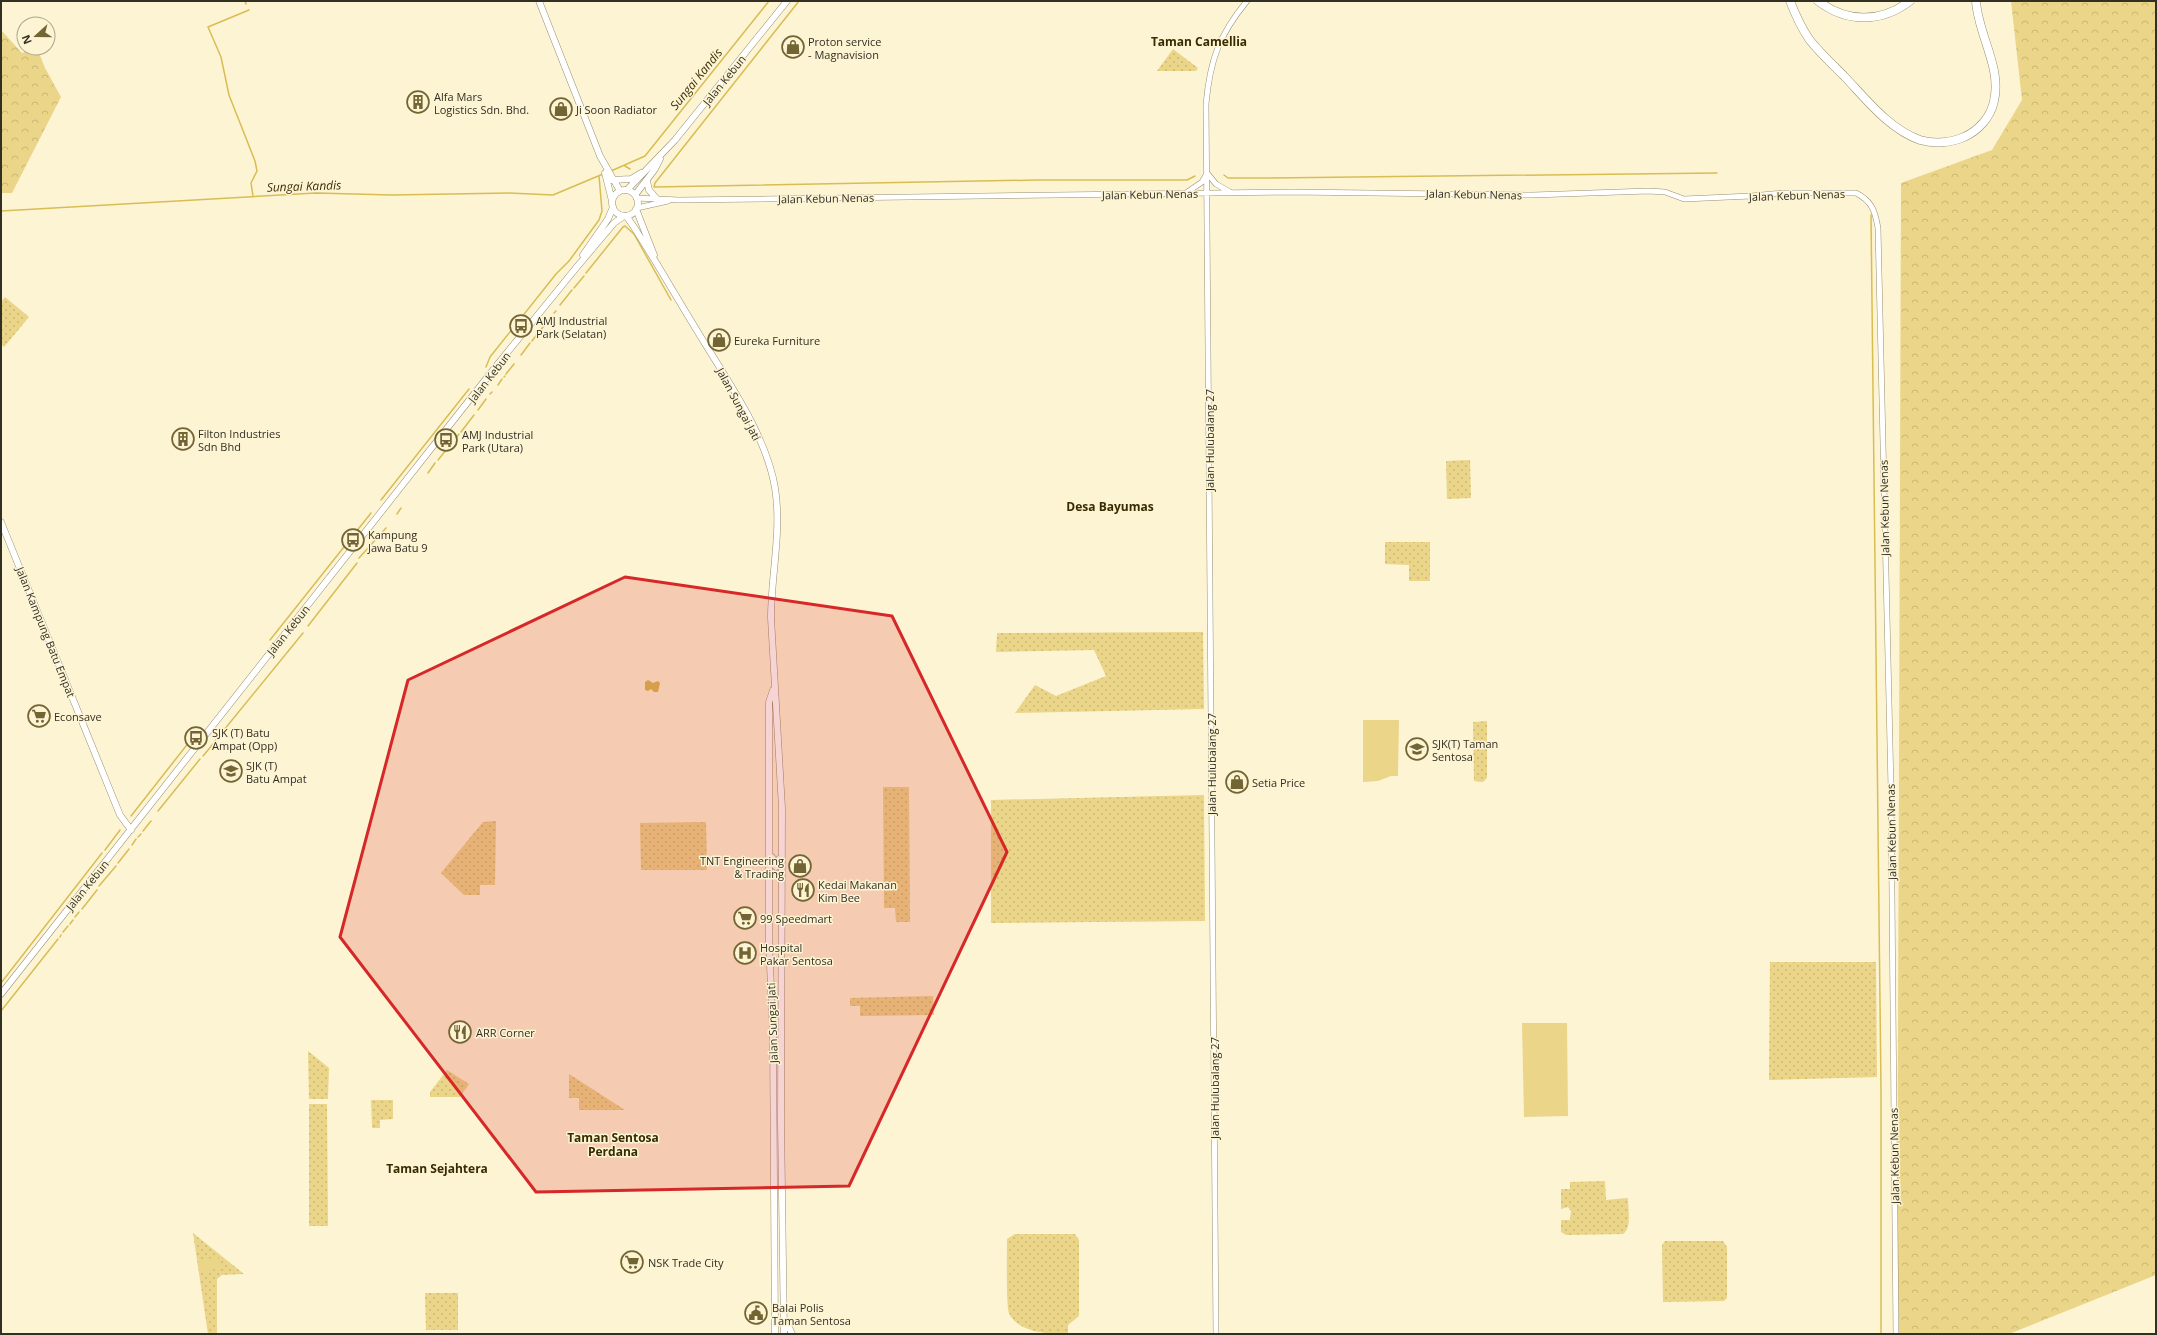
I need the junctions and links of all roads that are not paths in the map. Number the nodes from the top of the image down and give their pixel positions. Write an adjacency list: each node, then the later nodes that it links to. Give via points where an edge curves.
1 (539, 1): 8 (main road)
2 (787, 1): 9 (main road, Jalan Kebun)
3 (1247, 1): 11 (street, Jalan Hulubalang 27, via 1223,34 1209,75 1206,111)
4 (1790, 1): 7 (highway, via 1808,38 1875,109 1906,133 1940,143 1961,139 1979,127 1990,111 1996,90 1994,71)
5 (1818, 1): 6 (highway, via 1842,15 1867,18 1890,12)
6 (1910, 1)
7 (1976, 1)
8 (600, 156): 12 (main road); 22 (main road)
9 (661, 157): 10 (main road, Jalan Kebun); 13 (main road, Jalan Kebun)
10 (652, 164): 12 (main road, via 630,179); 14 (main road, Jalan Kebun)
11 (1207, 175): 16 (street, via 1216,184); 17 (street, via 1202,182); 18 (street, Jalan Hulubalang 27)
12 (612, 180): 15 (main road)
13 (647, 181): 19 (main road, Jalan Kebun); 20 (main road, via 649,190)
14 (627, 190): 15 (main road); 19 (main road)
15 (620, 191): 22 (main road, via 615,195)
16 (1232, 193): 18 (street, Jalan Kebun Nenas); 40 (street, Jalan Kebun Nenas, via 1520,195 1648,191 1665,192 1684,199 1782,193 1856,193 1872,204 1878,228 1891,788)
17 (1185, 194): 18 (street, Jalan Kebun Nenas); 21 (street, Jalan Kebun Nenas)
18 (1207, 194): 39 (street, Jalan Hulubalang 27)
19 (635, 196): 20 (street, Jalan Kebun Nenas); 23 (main road)
20 (656, 198): 21 (street, Jalan Kebun Nenas)
21 (679, 200): 23 (street)
22 (613, 204): 24 (main road, via 619,214); 26 (main road, Jalan Kebun, via 608,219)
23 (636, 208): 24 (main road, via 632,214); 25 (main road)
24 (625, 216): 25 (main road, Jalan Sungai Jati); 26 (main road, Jalan Kebun, via 614,223)
25 (658, 266): 28 (main road, Jalan Sungai Jati, via 746,413 773,481 778,519 771,597)
26 (576, 268): 29 (main road, Jalan Kebun)
27 (1, 522): 29 (main road, Jalan Kampung Batu Empat, via 120,815)
28 (773, 688): 30 (main road, Jalan Sungai Jati, via 769,702); 31 (main road, Jalan Sungai Jati, via 777,709)
29 (131, 830): 34 (main road, Jalan Kebun)
30 (769, 836): 31 (main road, via 773,864 776,866 779,864); 32 (main road, Jalan Sungai Jati)
31 (782, 837): 33 (main road, Jalan Sungai Jati)
32 (770, 924): 33 (main road, via 773,901 776,900 779,901); 36 (main road, Jalan Sungai Jati, via 774,1033)
33 (782, 924): 35 (main road, Jalan Sungai Jati)
34 (1, 994)
35 (784, 1309): 37 (main road, Jalan Sungai Jati); 38 (main road)
36 (775, 1334)
37 (784, 1334)
38 (792, 1334)
39 (1216, 1334)
40 (1896, 1334)

